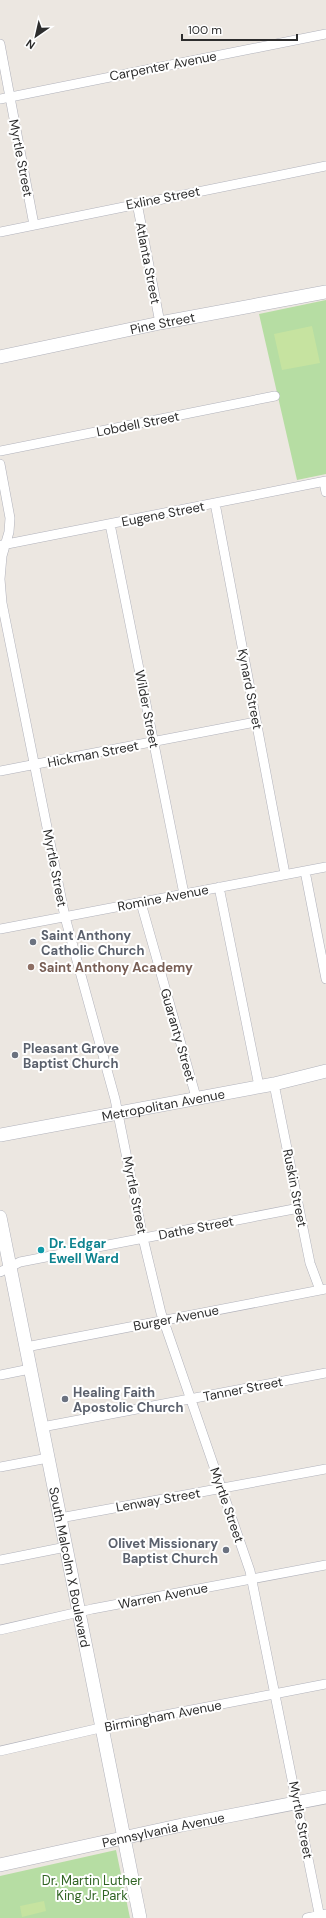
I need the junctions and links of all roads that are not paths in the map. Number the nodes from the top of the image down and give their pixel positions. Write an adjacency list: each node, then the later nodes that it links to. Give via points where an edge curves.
1 (326, 34): 3 (street, Carpenter Avenue)
2 (0, 44): 3 (street, Myrtle Street)
3 (10, 97): 4 (street, Carpenter Avenue); 7 (street, Myrtle Street)
4 (0, 99)
5 (326, 166): 6 (street, Exline Street)
6 (137, 203): 7 (street, Exline Street); 10 (street, Atlanta Street)
7 (34, 224): 8 (street, Exline Street)
8 (0, 232)
9 (326, 292): 10 (street, Pine Street)
10 (160, 323): 11 (street, Pine Street)
11 (0, 357)
12 (275, 396): 13 (street, Lobdell Street)
13 (0, 451)
14 (0, 464): 19 (street, Myrtle Street, via 10,518)
15 (325, 482): 16 (street); 17 (street, Eugene Street)
16 (326, 492)
17 (215, 503): 18 (street, Eugene Street); 20 (street, Kynard Street)
18 (110, 524): 19 (street, Eugene Street); 21 (street, Wilder Street)
19 (3, 545): 22 (street, Myrtle Street, via 0,579 2,603)
20 (256, 722): 21 (street, Hickman Street); 26 (street, Kynard Street)
21 (153, 742): 22 (street, Hickman Street); 28 (street, Wilder Street)
22 (35, 765): 23 (street, Hickman Street); 30 (street, Myrtle Street)
23 (0, 772)
24 (326, 867): 25 (street, Romine Avenue)
25 (306, 871): 26 (street, Romine Avenue); 32 (street)
26 (285, 874): 27 (street, Romine Avenue)
27 (219, 887): 28 (street, Romine Avenue); 35 (street)
28 (184, 894): 29 (street, Romine Avenue)
29 (141, 903): 30 (street, Romine Avenue); 36 (street, Guaranty Street)
30 (65, 917): 31 (street, Romine Avenue); 37 (street, Myrtle Street)
31 (0, 929)
32 (326, 979)
33 (326, 1071): 34 (street, Metropolitan Avenue)
34 (274, 1084): 35 (street, Metropolitan Avenue); 39 (street, Ruskin Street)
35 (258, 1086): 36 (street, Metropolitan Avenue)
36 (196, 1098): 37 (street, Metropolitan Avenue)
37 (119, 1112): 38 (street, Metropolitan Avenue); 41 (street, Myrtle Street)
38 (0, 1135)
39 (299, 1208): 41 (street, Dathe Street); 43 (street, Ruskin Street, via 310,1263)
40 (0, 1217): 42 (street, South Malcolm X Boulevard)
41 (143, 1238): 42 (street, Dathe Street, via 20,1262); 44 (street, Myrtle Street)
42 (5, 1270): 45 (street, South Malcolm X Boulevard)
43 (323, 1290): 44 (street, Burger Avenue)
44 (164, 1320): 45 (street, Burger Avenue); 49 (street, Myrtle Street)
45 (26, 1347): 46 (street, South Malcolm X Boulevard)
46 (30, 1369): 48 (street); 50 (street, South Malcolm X Boulevard)
47 (326, 1373): 49 (street, Tanner Street)
48 (0, 1375)
49 (191, 1399): 50 (street, Tanner Street); 54 (street, Myrtle Street)
50 (42, 1427): 51 (street, South Malcolm X Boulevard)
51 (48, 1458): 52 (street); 55 (street, South Malcolm X Boulevard)
52 (0, 1467)
53 (326, 1469): 54 (street, Lenway Street)
54 (222, 1489): 55 (street, Lenway Street); 59 (street, Myrtle Street)
55 (60, 1518): 56 (street, South Malcolm X Boulevard)
56 (66, 1547): 57 (street); 60 (street, South Malcolm X Boulevard)
57 (0, 1560)
58 (326, 1565): 59 (street, Warren Avenue)
59 (252, 1579): 60 (street, Warren Avenue); 63 (street, Myrtle Street)
60 (79, 1613): 61 (street, Warren Avenue); 64 (street, South Malcolm X Boulevard)
61 (0, 1630)
62 (326, 1684): 63 (street, Birmingham Avenue)
63 (276, 1694): 64 (street, Birmingham Avenue); 67 (street, Myrtle Street)
64 (102, 1728): 65 (street, Birmingham Avenue); 68 (street, South Malcolm X Boulevard)
65 (0, 1751)
66 (326, 1797): 67 (street, Pennsylvania Avenue)
67 (298, 1803): 68 (street, Pennsylvania Avenue); 70 (street, Myrtle Street)
68 (125, 1838): 69 (street, Pennsylvania Avenue); 71 (street, South Malcolm X Boulevard)
69 (0, 1865)
70 (322, 1916): 72 (street)
71 (140, 1918)
72 (307, 1918)

